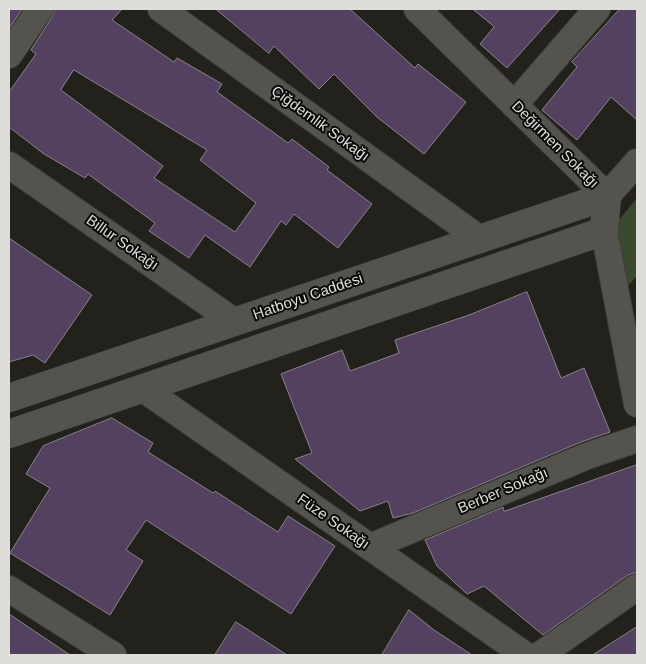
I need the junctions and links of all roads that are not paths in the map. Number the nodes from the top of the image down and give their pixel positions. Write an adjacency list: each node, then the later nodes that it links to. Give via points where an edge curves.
1 (40, 9): 5 (street)
2 (161, 9): 11 (street, Çiğdemlik Sokağı)
3 (417, 9): 6 (street, Değirmen Sokağı)
4 (597, 9): 6 (street)
5 (9, 55)
6 (514, 105): 9 (street, Değirmen Sokağı)
7 (637, 162): 9 (street)
8 (9, 165): 13 (street, Billur Sokağı)
9 (607, 196): 10 (street, Değirmen Sokağı); 11 (street, Hatboyu Caddesi)
10 (604, 231): 12 (street); 14 (street, Değirmen Sokağı)
11 (480, 239): 12 (street); 13 (street, Hatboyu Caddesi)
12 (506, 264): 15 (street)
13 (235, 322): 16 (street, Hatboyu Caddesi)
14 (633, 360): 17 (street, Değirmen Sokağı)
15 (142, 388): 18 (street); 20 (street, Füze Sokağı)
16 (9, 398)
17 (637, 404)
18 (9, 434)
19 (637, 439): 20 (street, Berber Sokağı, via 587,456)
20 (370, 548): 24 (street, Füze Sokağı)
21 (637, 587): 25 (street)
22 (9, 589): 23 (street)
23 (113, 655)
24 (525, 655)
25 (540, 655)

